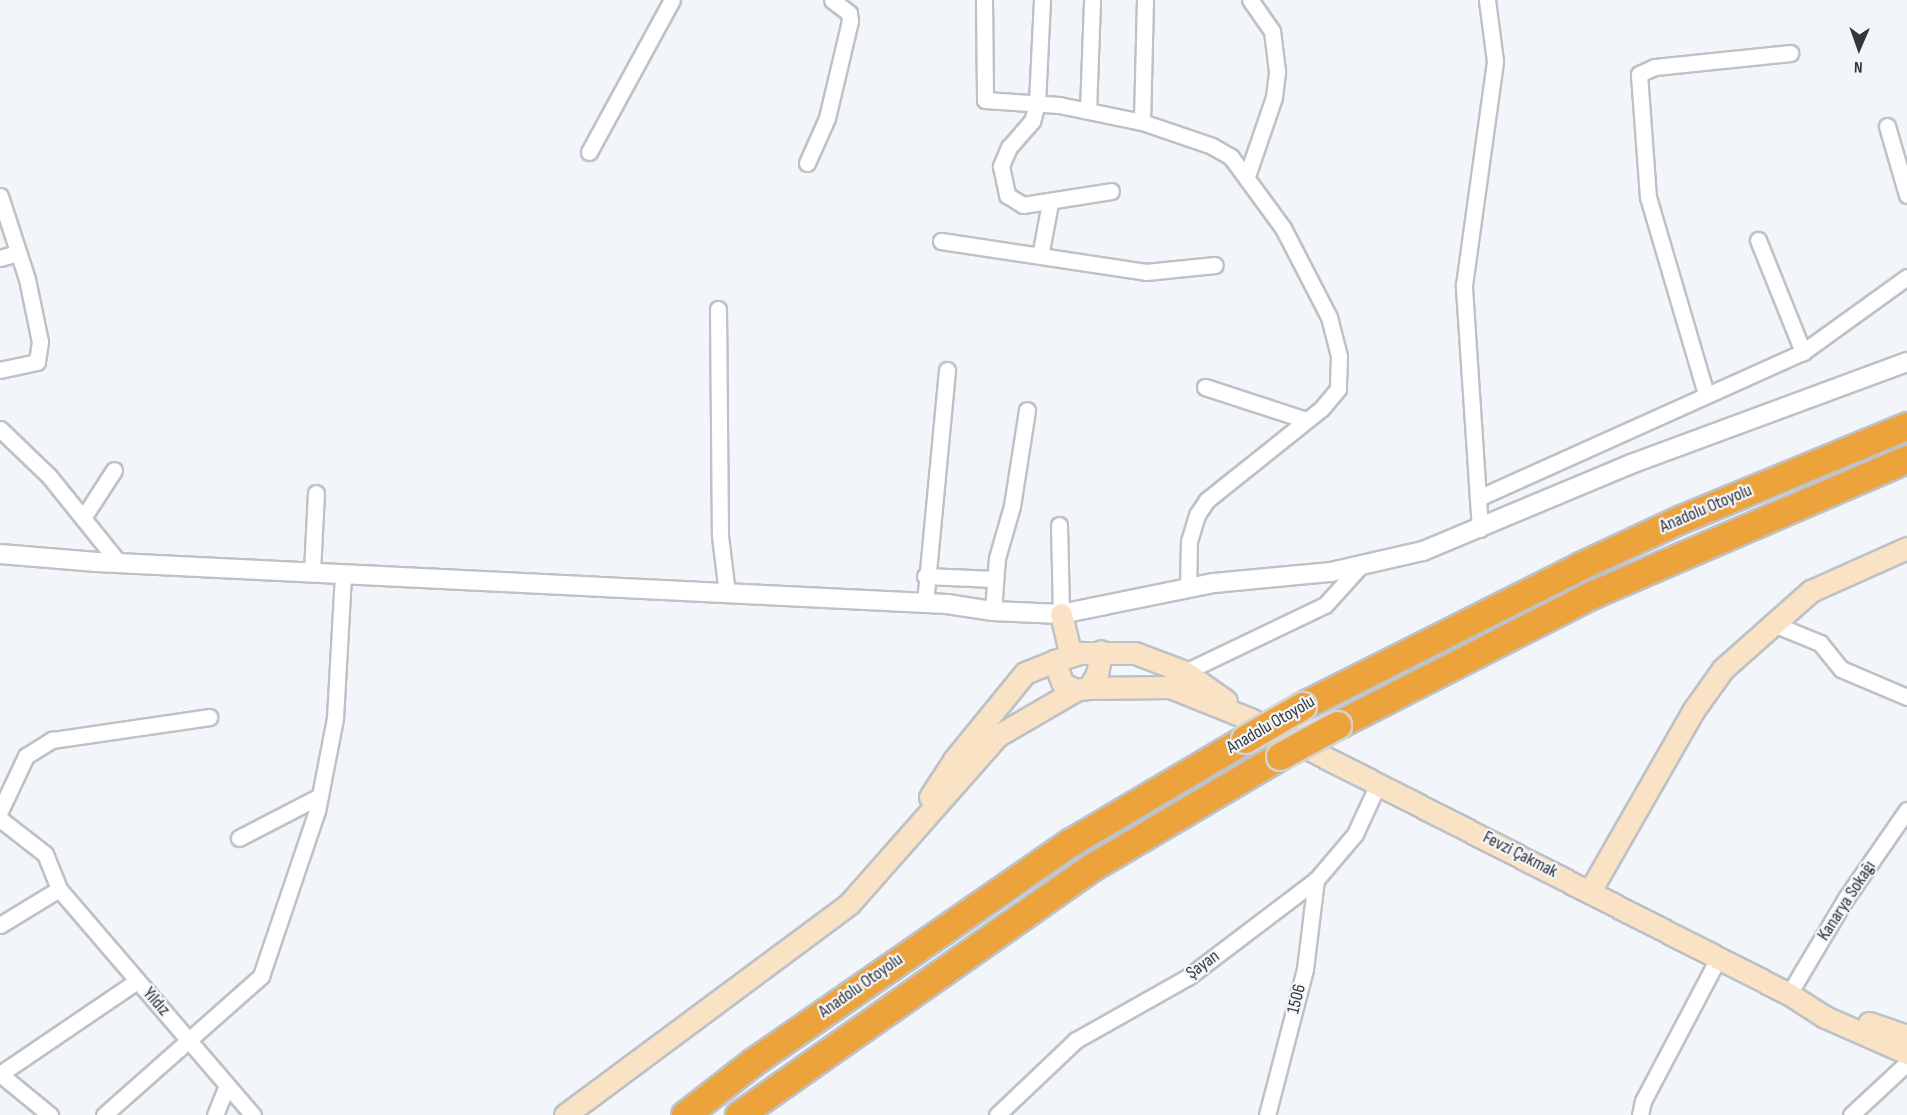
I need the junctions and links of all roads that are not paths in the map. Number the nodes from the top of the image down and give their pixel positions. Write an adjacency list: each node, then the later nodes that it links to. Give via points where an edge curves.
1 (672, 0): 14 (street)
2 (832, 0): 15 (street, via 849,13 850,21 827,118)
3 (984, 0): 10 (street, via 985,100)
4 (1042, 0): 10 (street)
5 (1092, 0): 11 (street)
6 (1144, 0): 12 (street)
7 (1250, 0): 16 (street, via 1272,31 1277,71 1274,97)
8 (1487, 0): 42 (street, via 1495,61 1464,285)
9 (1790, 53): 34 (street, via 1655,67 1639,74 1648,197)
10 (1037, 104): 11 (street); 20 (street, via 1032,122 1009,147 1001,166 1006,195 1023,205)
11 (1088, 111): 12 (street)
12 (1142, 122): 16 (street, via 1212,146 1231,157)
13 (1887, 126): 18 (street)
14 (588, 152)
15 (807, 163)
16 (1247, 176): 36 (street, via 1311,276 1329,317 1339,356 1338,389)
17 (1111, 191): 20 (street)
18 (1907, 195)
19 (0, 196): 23 (street)
20 (1050, 203): 24 (street)
21 (941, 240): 24 (street)
22 (1758, 240): 29 (street)
23 (18, 253): 25 (street); 31 (street, via 40,342 37,362)
24 (1040, 256): 26 (street, via 1146,272)
25 (0, 258)
26 (1215, 265)
27 (1907, 277): 29 (street)
28 (718, 309): 55 (street, via 720,536)
29 (1803, 352): 34 (street)
30 (1907, 362): 45 (street, via 1631,464)
31 (0, 370)
32 (947, 370): 52 (street)
33 (1205, 387): 36 (street)
34 (1706, 394): 42 (street)
35 (1028, 410): 53 (street)
36 (1306, 420): 54 (street, via 1207,500 1197,515 1189,541)
37 (1907, 426): 66 (highway, Anadolu Otoyolu, bridge, via 1620,547 1302,706)
38 (0, 429): 43 (street, via 49,476)
39 (1907, 459): 93 (highway, Anadolu Otoyolu, bridge, via 1601,591 1280,756 1092,867)
40 (114, 470): 43 (street)
41 (316, 493): 50 (street)
42 (1478, 498): 45 (street)
43 (83, 518): 48 (street)
44 (1059, 525): 58 (street)
45 (1480, 529): 49 (street, via 1423,551)
46 (1907, 548): 59 (main road, via 1811,591)
47 (0, 554): 48 (street)
48 (119, 563): 50 (street)
49 (1363, 563): 54 (street, via 1331,572 1284,573); 62 (street, via 1324,605)
50 (312, 571): 51 (street)
51 (343, 573): 55 (street); 68 (street, via 334,718)
52 (925, 576): 53 (street); 56 (street)
53 (995, 579): 57 (street)
54 (1188, 588): 58 (street)
55 (727, 593): 56 (street)
56 (924, 603): 57 (street)
57 (993, 611): 58 (street)
58 (1061, 614): 61 (main road)
59 (1771, 623): 64 (street, via 1820,644 1841,669); 76 (main road, via 1723,669 1693,711)
60 (1101, 651): 61 (main road); 62 (main road, via 1135,653); 63 (main road, via 1097,674)
61 (1062, 659): 63 (main road, via 1063,684); 73 (main road, via 1025,673 954,760)
62 (1185, 672): 66 (main road)
63 (1083, 689): 66 (main road, via 1170,687); 73 (main road, via 997,736)
64 (1907, 697)
65 (209, 717): 70 (street, via 52,740 26,756)
66 (1248, 729): 67 (main road, Fevzi Çakmak); 92 (highway, Anadolu Otoyolu, via 1071,842 753,1062)
67 (1378, 784): 74 (street, Şayan, via 1355,834); 76 (main road, Fevzi Çakmak)
68 (320, 796): 72 (street); 82 (street, via 294,885 261,976)
69 (1907, 810): 80 (street, Kanarya Sokağı, via 1846,898)
70 (0, 811)
71 (0, 819): 75 (street, Yıldız, via 45,854)
72 (239, 838)
73 (895, 854): 91 (main road, via 849,904)
74 (1316, 880): 94 (street, Şayan, via 1188,977 1076,1040); 95 (street, 1506, via 1305,969)
75 (59, 889): 77 (street); 79 (street, Yıldız)
76 (1590, 891): 78 (main road, Fevzi Çakmak)
77 (0, 925)
78 (1719, 957): 80 (main road, Fevzi Çakmak); 96 (street, via 1643,1101)
79 (137, 981): 82 (street, Yıldız); 85 (street)
80 (1789, 994): 81 (main road); 83 (main road, via 1825,1017)
81 (1907, 1036)
82 (190, 1042): 86 (street, Yıldız); 88 (street)
83 (1907, 1053)
84 (1907, 1063): 97 (street)
85 (0, 1074): 87 (street)
86 (227, 1085): 89 (street); 90 (street, Yıldız)
87 (50, 1115)
88 (104, 1115)
89 (215, 1115)
90 (252, 1115)
91 (566, 1115)
92 (685, 1115)
93 (738, 1115)
94 (998, 1115)
95 (1267, 1115)
96 (1640, 1115)
97 (1851, 1115)

